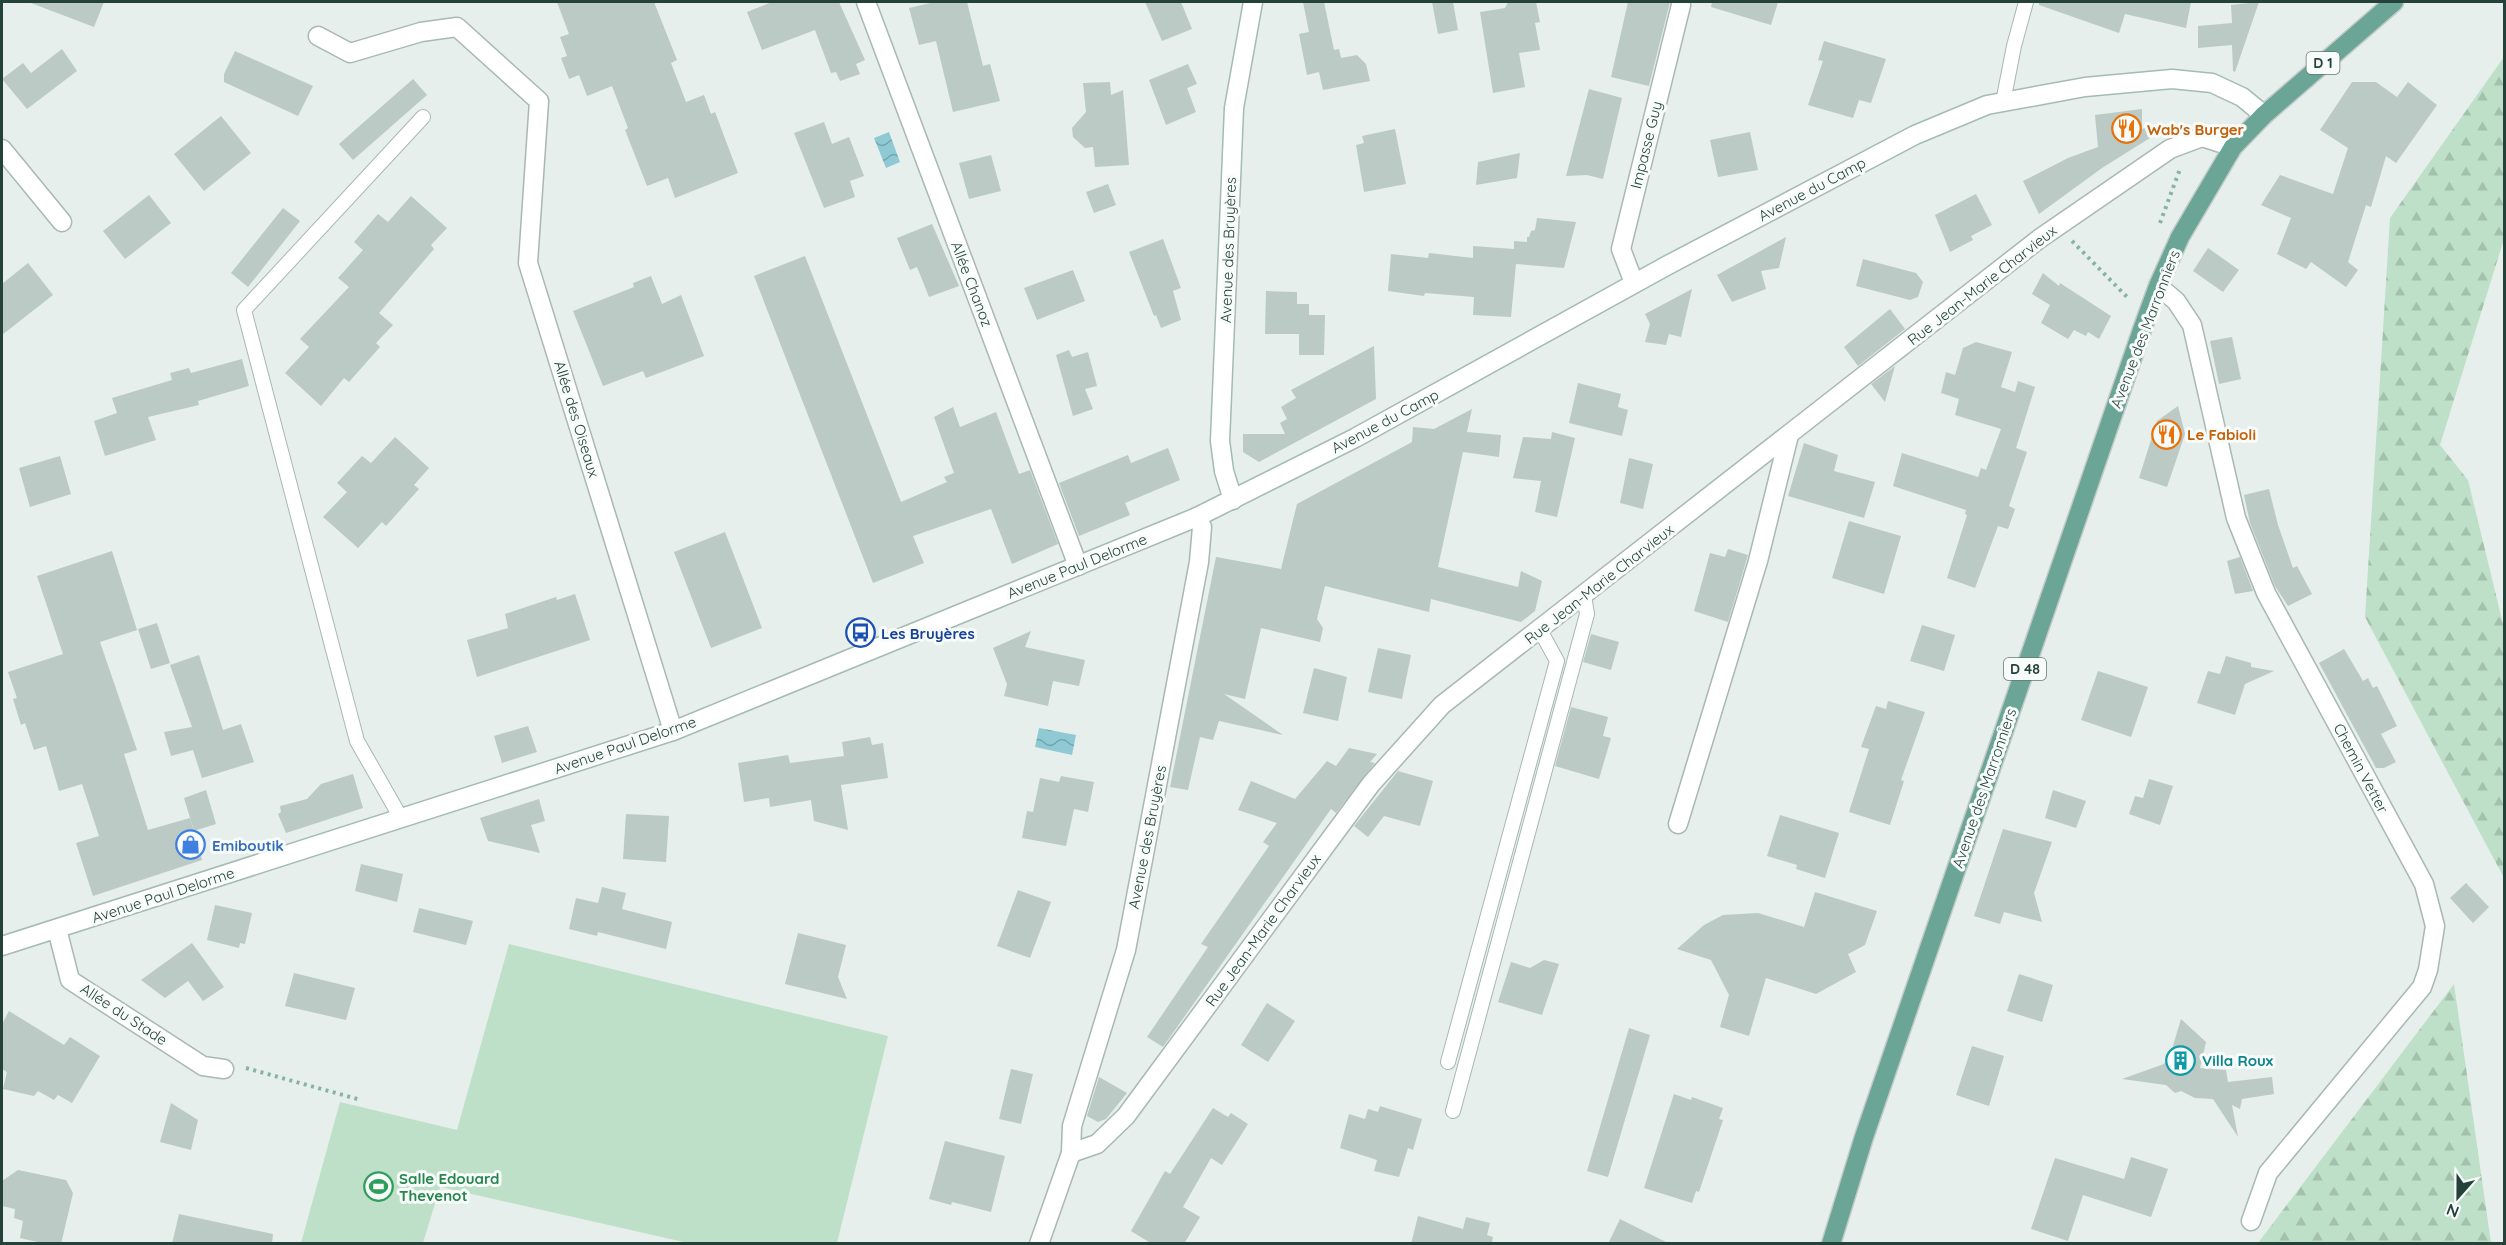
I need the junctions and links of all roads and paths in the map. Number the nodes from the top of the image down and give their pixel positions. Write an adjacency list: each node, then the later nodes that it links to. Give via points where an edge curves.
1 (866, 2): 22 (street, Allée Chanoz)
2 (1253, 2): 20 (street, Avenue des Bruyères, via 1233,108 1220,441)
3 (2026, 2): 7 (lane)
4 (2394, 2): 8 (main road, D 1)
5 (1681, 5): 16 (street, Impasse Guy, via 1621,249)
6 (318, 36): 25 (street, Allée des Oiseaux, via 350,53 421,32 457,27 539,101 528,263)
7 (2003, 102): 8 (street, Avenue du Camp, via 2085,87 2172,79 2212,83 2242,97); 16 (street, Avenue du Camp, via 1915,135)
8 (2264, 116): 10 (main road, Avenue des Marronniers / D 48)
9 (423, 117): 26 (lane, via 244,310 357,741)
10 (2234, 147): 12 (street, Rue Jean-Marie Charvieux, via 2202,137); 15 (main road, Avenue des Marronniers / D 48)
11 (2, 149): 13 (street)
12 (2170, 149): 15 (path, via 2181,168 2158,227); 19 (street, Rue Jean-Marie Charvieux, via 2039,239)
13 (62, 222)
14 (2068, 236): 18 (path, via 2129,300)
15 (2180, 237): 17 (main road, Avenue des Marronniers / D 48)
16 (1634, 283): 20 (street, Avenue du Camp, via 1355,438)
17 (2158, 286): 35 (street, Chemin Vetter, via 2176,301 2192,325 2236,518 2266,593 2424,884 2435,926 2428,970 2421,987 2268,1173); 37 (main road, Avenue des Marronniers / D 48, via 1868,1126)
18 (2133, 290)
19 (1789, 435): 23 (street, Rue Jean-Marie Charvieux); 27 (street, via 1758,561)
20 (1233, 500): 21 (street, Avenue Paul Delorme)
21 (1197, 517): 22 (street, Avenue Paul Delorme); 34 (street, Avenue des Bruyères, via 1202,527 1199,562 1126,950 1072,1126)
22 (1078, 566): 25 (street, Avenue Paul Delorme)
23 (1584, 596): 24 (street, Rue Jean-Marie Charvieux); 33 (lane, via 1587,614)
24 (1540, 630): 30 (lane, via 1557,661); 34 (street, Rue Jean-Marie Charvieux, via 1442,705 1371,784 1126,1116 1097,1144)
25 (673, 731): 26 (street, Avenue Paul Delorme)
26 (401, 818): 28 (street, Avenue Paul Delorme)
27 (1678, 824)
28 (57, 929): 29 (street, Avenue Paul Delorme); 31 (street, Allée du Stade, via 70,980 203,1066)
29 (2, 946)
30 (1448, 1062)
31 (224, 1069): 32 (path, via 244,1067)
32 (361, 1100)
33 (1453, 1111)
34 (1071, 1153): 36 (street, Avenue des Bruyères)
35 (2251, 1221)
36 (1039, 1244)
37 (1831, 1244)

